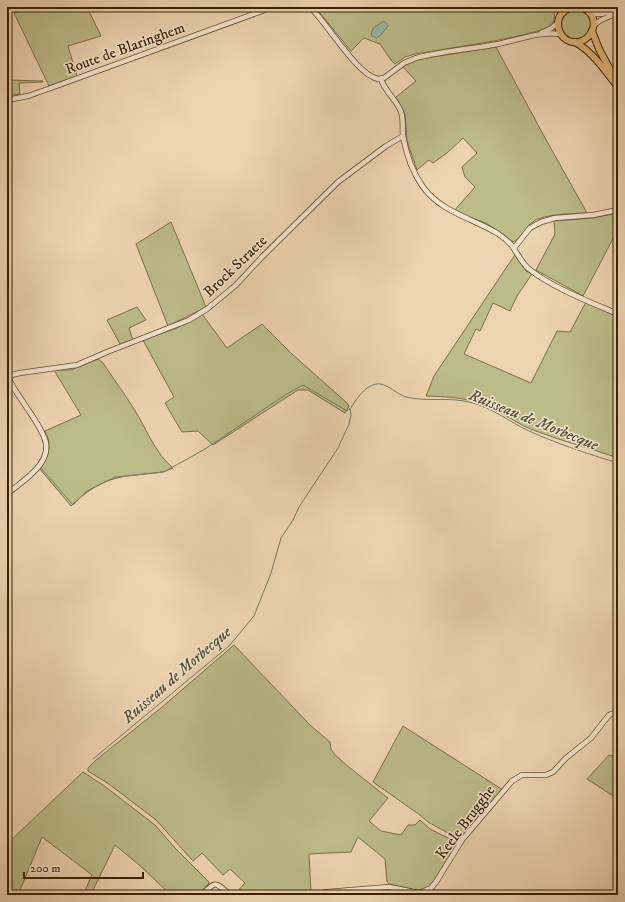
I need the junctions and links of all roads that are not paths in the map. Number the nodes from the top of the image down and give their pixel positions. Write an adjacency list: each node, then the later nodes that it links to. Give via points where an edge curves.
1 (273, 7): 16 (street, Route de Blaringhem, via 43,90)
2 (310, 7): 13 (street, via 357,64 372,77)
3 (559, 7): 8 (main road)
4 (571, 7): 8 (main road, via 564,11)
5 (581, 7): 7 (main road)
6 (618, 12): 7 (street); 9 (street, via 601,20)
7 (590, 14): 9 (main road, via 593,18)
8 (559, 20): 10 (main road); 11 (street, via 550,29)
9 (593, 28): 12 (main road, via 586,39); 14 (main road, via 603,57)
10 (561, 34): 11 (street); 12 (main road)
11 (531, 36): 13 (street, via 416,58 401,64)
12 (575, 42): 15 (main road, via 595,59)
13 (381, 79): 17 (street, via 401,111)
14 (618, 83)
15 (618, 87)
16 (7, 100)
17 (403, 136): 19 (street, via 415,172 427,192 452,212 497,234); 21 (street, Brock Straete, via 338,182 239,283 200,314 78,365)
18 (618, 210): 19 (street, via 541,222 530,228)
19 (514, 248): 20 (street, via 524,264 534,272 577,296)
20 (618, 314)
21 (8, 376): 22 (street, via 43,434 47,447 46,455 32,473)
22 (7, 494)
23 (618, 713): 26 (street, Keele Brugghe, via 609,715 591,738 553,772 546,775 522,775 514,780 464,838 429,890 416,893 389,887)
24 (202, 895): 25 (street, via 211,885 216,884)
25 (230, 895)
26 (312, 895)

